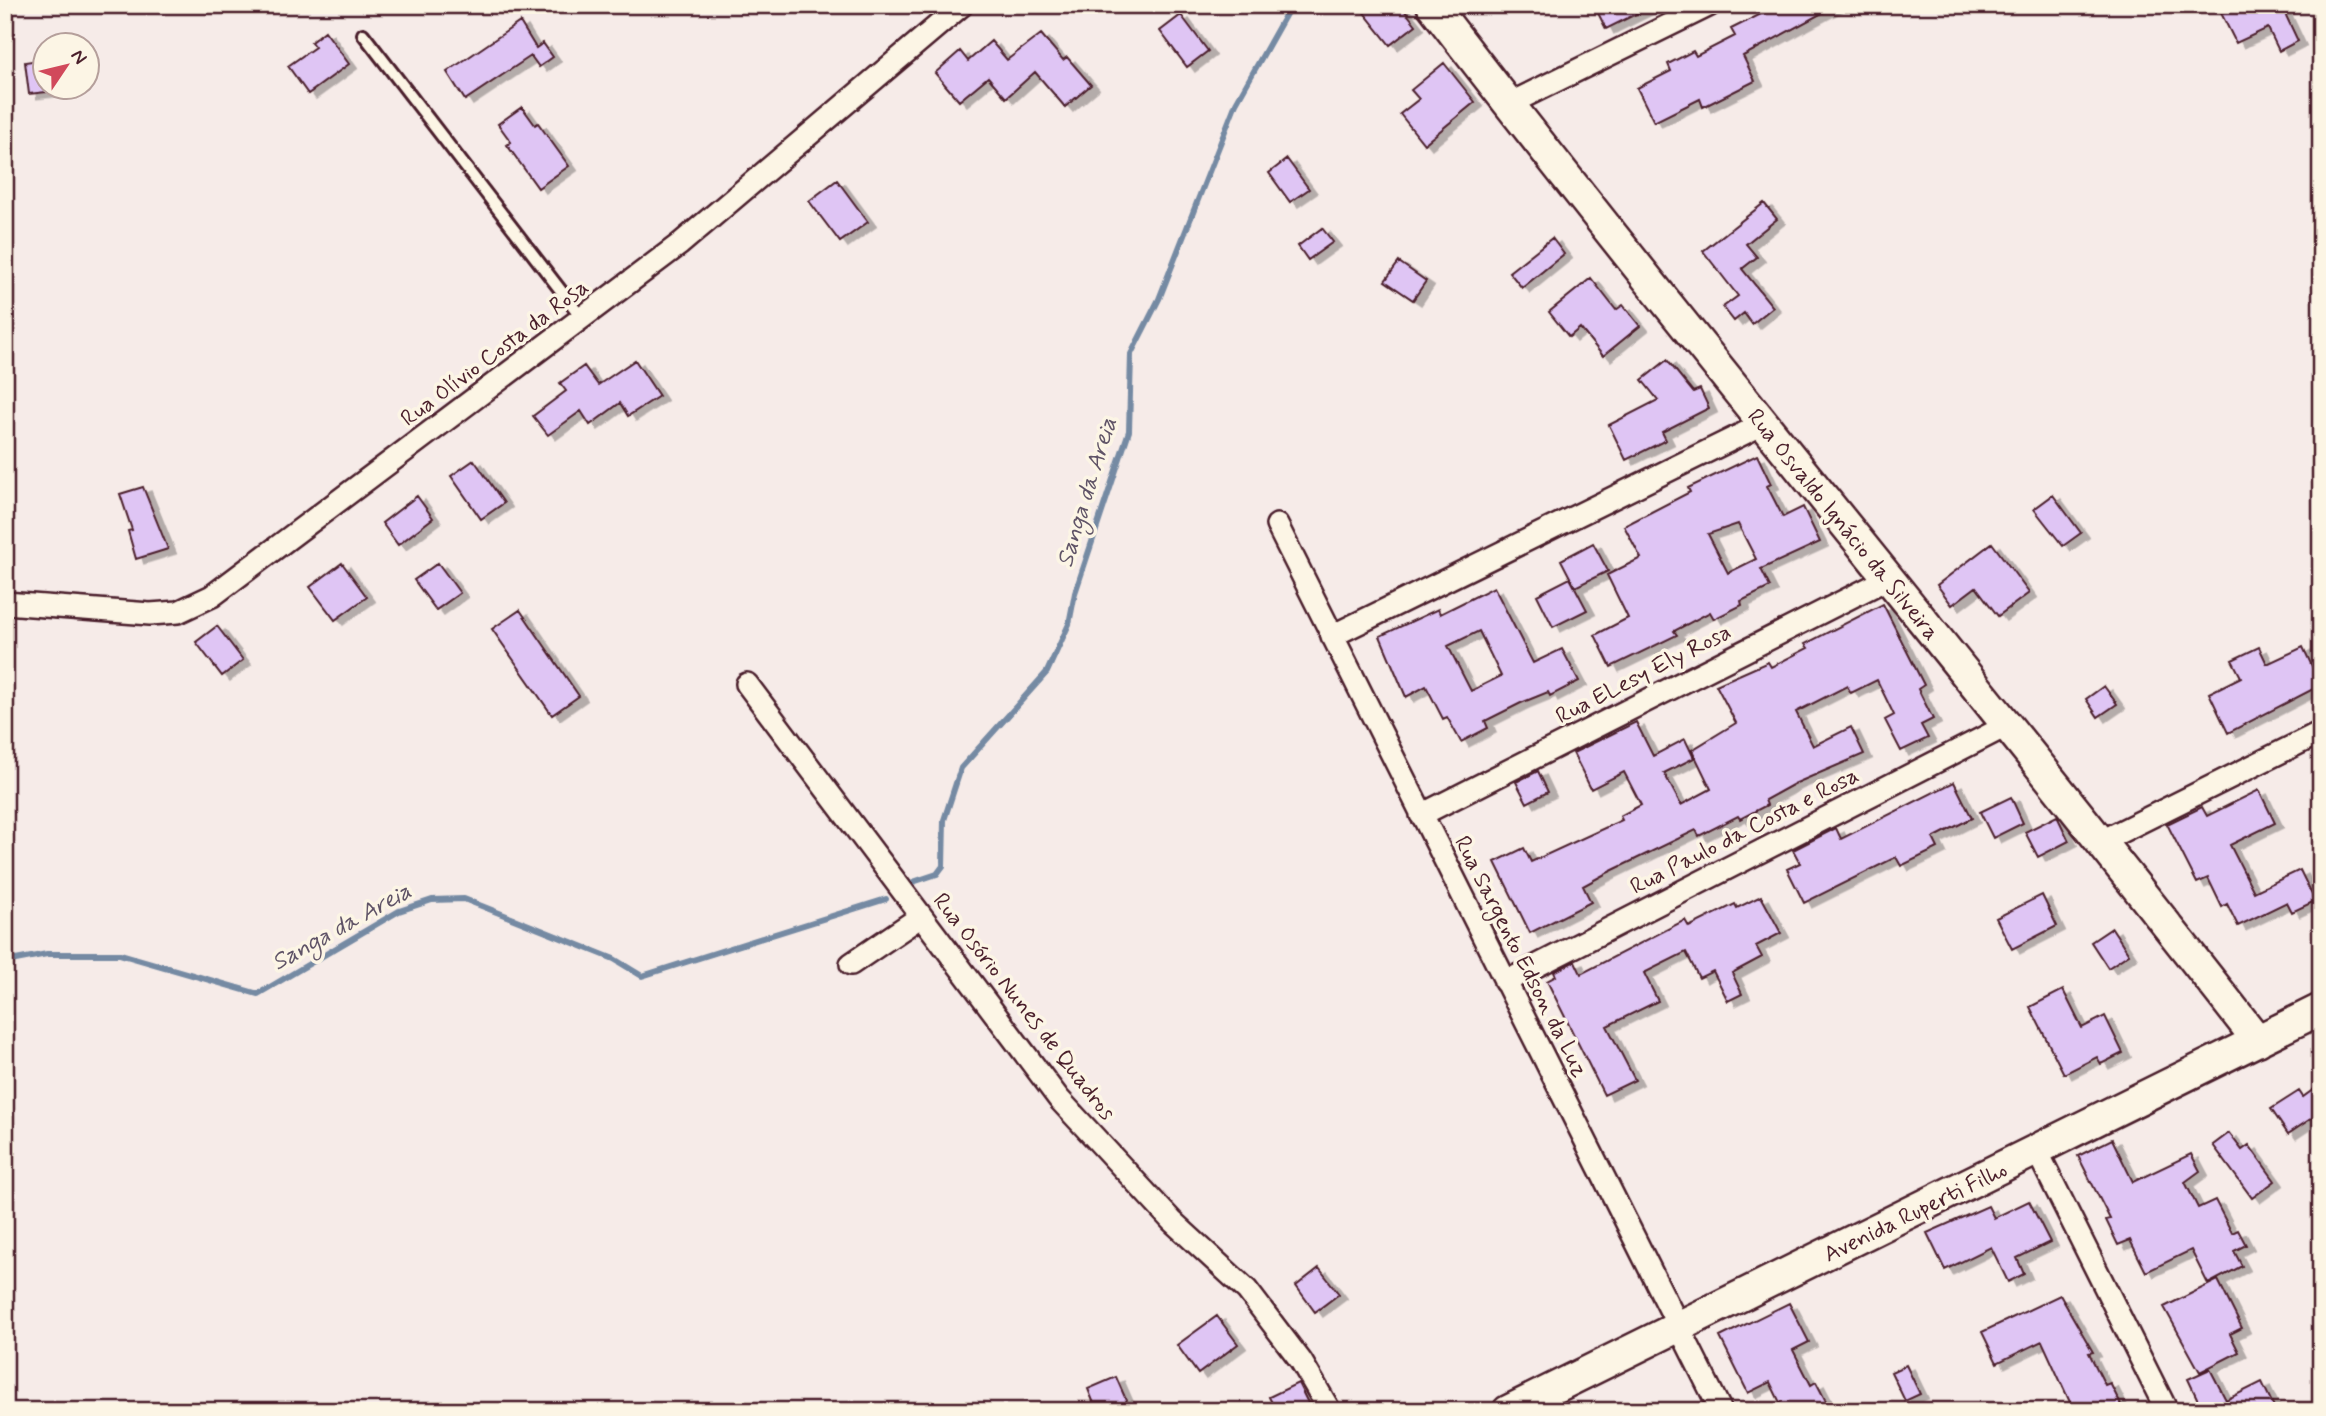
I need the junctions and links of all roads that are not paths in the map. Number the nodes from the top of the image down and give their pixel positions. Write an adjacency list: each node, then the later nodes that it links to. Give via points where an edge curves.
1 (962, 5): 6 (street, Rua Olívio Costa da Rosa, via 680,244)
2 (1432, 5): 5 (street, Rua Osvaldo Ignácio da Silveira)
3 (1710, 5): 5 (street)
4 (363, 34): 6 (lane)
5 (1509, 104): 7 (street, Rua Osvaldo Ignácio da Silveira)
6 (582, 318): 10 (street, Rua Olívio Costa da Rosa, via 212,596 178,612 150,614)
7 (1763, 424): 9 (street, Rua Osvaldo Ignácio da Silveira); 11 (street)
8 (1277, 525): 11 (street, Rua Sargento Edson da Luz)
9 (1889, 578): 13 (street, Rua Osvaldo Ignácio da Silveira); 15 (street, Rua ELesy Ely Rosa)
10 (5, 603)
11 (1332, 636): 15 (street, Rua Sargento Edson da Luz)
12 (747, 684): 17 (street, Rua Osório Nunes de Quadros)
13 (2008, 725): 16 (street, Rua Osvaldo Ignácio da Silveira); 19 (street, Rua Paulo da Costa e Rosa)
14 (2321, 732): 16 (street)
15 (1421, 815): 19 (street, Rua Sargento Edson da Luz)
16 (2102, 841): 21 (street, Rua Osvaldo Ignácio da Silveira)
17 (920, 916): 18 (street); 24 (street, Rua Osório Nunes de Quadros, via 1059,1099 1171,1221 1247,1290 1301,1361)
18 (851, 964)
19 (1504, 982): 23 (street, Rua Sargento Edson da Luz)
20 (2321, 1009): 21 (street, Avenida Ruperti Filho)
21 (2258, 1041): 22 (street, Avenida Ruperti Filho)
22 (2037, 1151): 23 (street, Avenida Ruperti Filho); 27 (street)
23 (1679, 1326): 25 (street, Avenida Ruperti Filho); 26 (street, Rua Sargento Edson da Luz)
24 (1330, 1411)
25 (1508, 1411)
26 (1721, 1411)
27 (2167, 1411)

